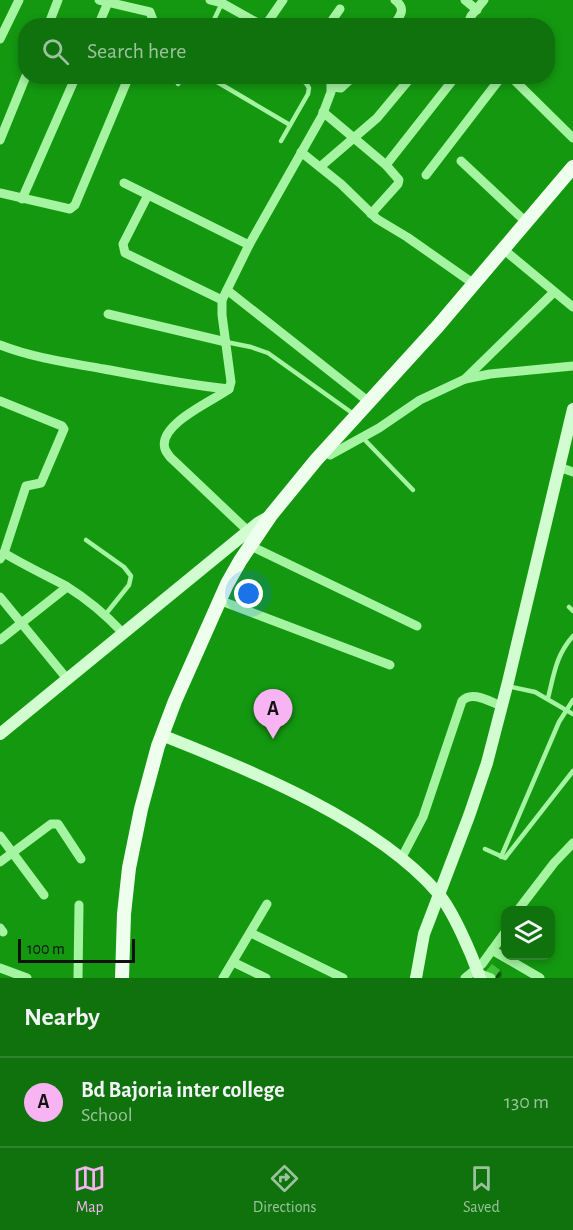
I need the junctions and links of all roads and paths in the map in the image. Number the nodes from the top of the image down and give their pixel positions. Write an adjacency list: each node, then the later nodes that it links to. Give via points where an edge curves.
1 (19, 0): 21 (street)
2 (58, 0): 12 (street)
3 (210, 0): 9 (street)
4 (283, 0): 17 (street)
5 (395, 0): 19 (street, via 403,9)
6 (466, 0): 11 (street)
7 (484, 0): 11 (street)
8 (105, 1): 13 (street); 14 (street, via 150,12)
9 (223, 2): 15 (lane); 16 (street)
10 (340, 9): 18 (street)
11 (477, 9): 20 (street)
12 (51, 18)
13 (100, 18)
14 (153, 18)
15 (215, 18)
16 (250, 18)
17 (270, 18)
18 (334, 18)
19 (399, 18)
20 (472, 18)
21 (0, 39)
22 (23, 84): 38 (street)
23 (72, 84): 50 (street)
24 (126, 84): 50 (street, via 75,205 66,209)
25 (221, 84): 35 (lane)
26 (307, 84): 35 (lane, via 309,88)
27 (331, 84): 33 (street)
28 (347, 84): 33 (street)
29 (405, 84): 36 (street)
30 (450, 84): 42 (street)
31 (496, 84): 45 (street)
32 (518, 84): 37 (street)
33 (332, 87): 34 (street)
34 (323, 112): 36 (street); 40 (street)
35 (290, 125): 39 (lane)
36 (354, 138): 42 (street); 43 (street)
37 (573, 138)
38 (0, 140)
39 (281, 141)
40 (301, 152): 43 (street); 53 (street)
41 (461, 161): 52 (street)
42 (386, 165): 51 (street, via 397,176 398,184)
43 (320, 167): 51 (street)
44 (573, 167): 52 (main road)
45 (426, 175)
46 (573, 177): 54 (main road)
47 (124, 183): 49 (street)
48 (0, 193): 50 (street)
49 (148, 195): 53 (street); 58 (street, via 122,249)
50 (22, 199)
51 (371, 214): 55 (street)
52 (526, 222): 54 (main road)
53 (249, 245): 56 (street)
54 (505, 251): 55 (main road); 57 (street); 61 (main road)
55 (474, 284): 61 (main road)
56 (227, 290): 58 (street); 68 (street)
57 (553, 293): 59 (street); 65 (street)
58 (222, 300): 62 (street)
59 (573, 308)
60 (108, 314): 62 (street)
61 (441, 326): 68 (main road); 72 (main road)
62 (226, 342): 66 (street); 70 (lane, via 268,352)
63 (0, 345): 66 (street, via 94,367)
64 (573, 366): 65 (street)
65 (465, 379): 71 (street, via 420,400)
66 (229, 389): 77 (street, via 184,418 170,431 164,448)
67 (0, 401): 80 (street, via 64,429 41,483 26,486)
68 (369, 402): 70 (main road)
69 (573, 409): 73 (street)
70 (356, 416): 76 (main road)
71 (362, 437): 72 (street); 75 (lane)
72 (330, 455): 76 (main road)
73 (559, 467): 74 (street); 92 (street)
74 (573, 472)
75 (412, 490)
76 (275, 515): 77 (street); 79 (main road); 123 (main road, via 227,584 158,746 129,868)
77 (248, 531): 87 (street)
78 (86, 540): 84 (lane, via 132,576)
79 (255, 548): 83 (main road); 86 (street)
80 (2, 556): 81 (street)
81 (67, 587): 84 (street); 85 (street)
82 (0, 597): 85 (street)
83 (224, 602): 90 (street); 99 (main road)
84 (105, 615): 87 (street)
85 (21, 622): 89 (street); 91 (street)
86 (417, 626)
87 (123, 633): 91 (street)
88 (573, 636): 93 (lane, via 562,648)
89 (0, 640)
90 (390, 664)
91 (68, 680): 98 (street)
92 (507, 686): 93 (lane); 95 (street)
93 (548, 698): 96 (lane)
94 (573, 700): 96 (lane)
95 (502, 706): 108 (street, via 472,695 462,701 423,817); 110 (street, via 469,816)
96 (566, 709): 97 (lane); 106 (lane)
97 (573, 714)
98 (0, 734)
99 (169, 738): 108 (street, via 300,796); 124 (main road, via 137,856)
100 (573, 771): 106 (lane, via 505,858)
101 (0, 836): 104 (street)
102 (573, 843): 105 (street)
103 (485, 849): 106 (lane)
104 (13, 853): 107 (street, via 55,823); 109 (street); 111 (street)
105 (569, 853): 114 (street)
106 (501, 857)
107 (81, 859)
108 (401, 859): 110 (street)
109 (0, 862)
110 (438, 893): 120 (street); 128 (street, via 424,934)
111 (44, 895)
112 (267, 904): 115 (street)
113 (79, 905): 122 (street)
114 (522, 906)
115 (250, 933): 118 (street); 127 (street)
116 (501, 938): 117 (street)
117 (492, 950): 120 (street); 131 (street)
118 (233, 962): 125 (street); 126 (street)
119 (0, 968): 121 (street)
120 (478, 973): 129 (street); 130 (street)
121 (27, 978)
122 (78, 978)
123 (122, 978)
124 (130, 978)
125 (223, 978)
126 (266, 978)
127 (344, 978)
128 (416, 978)
129 (465, 978)
130 (491, 978)
131 (540, 978)

